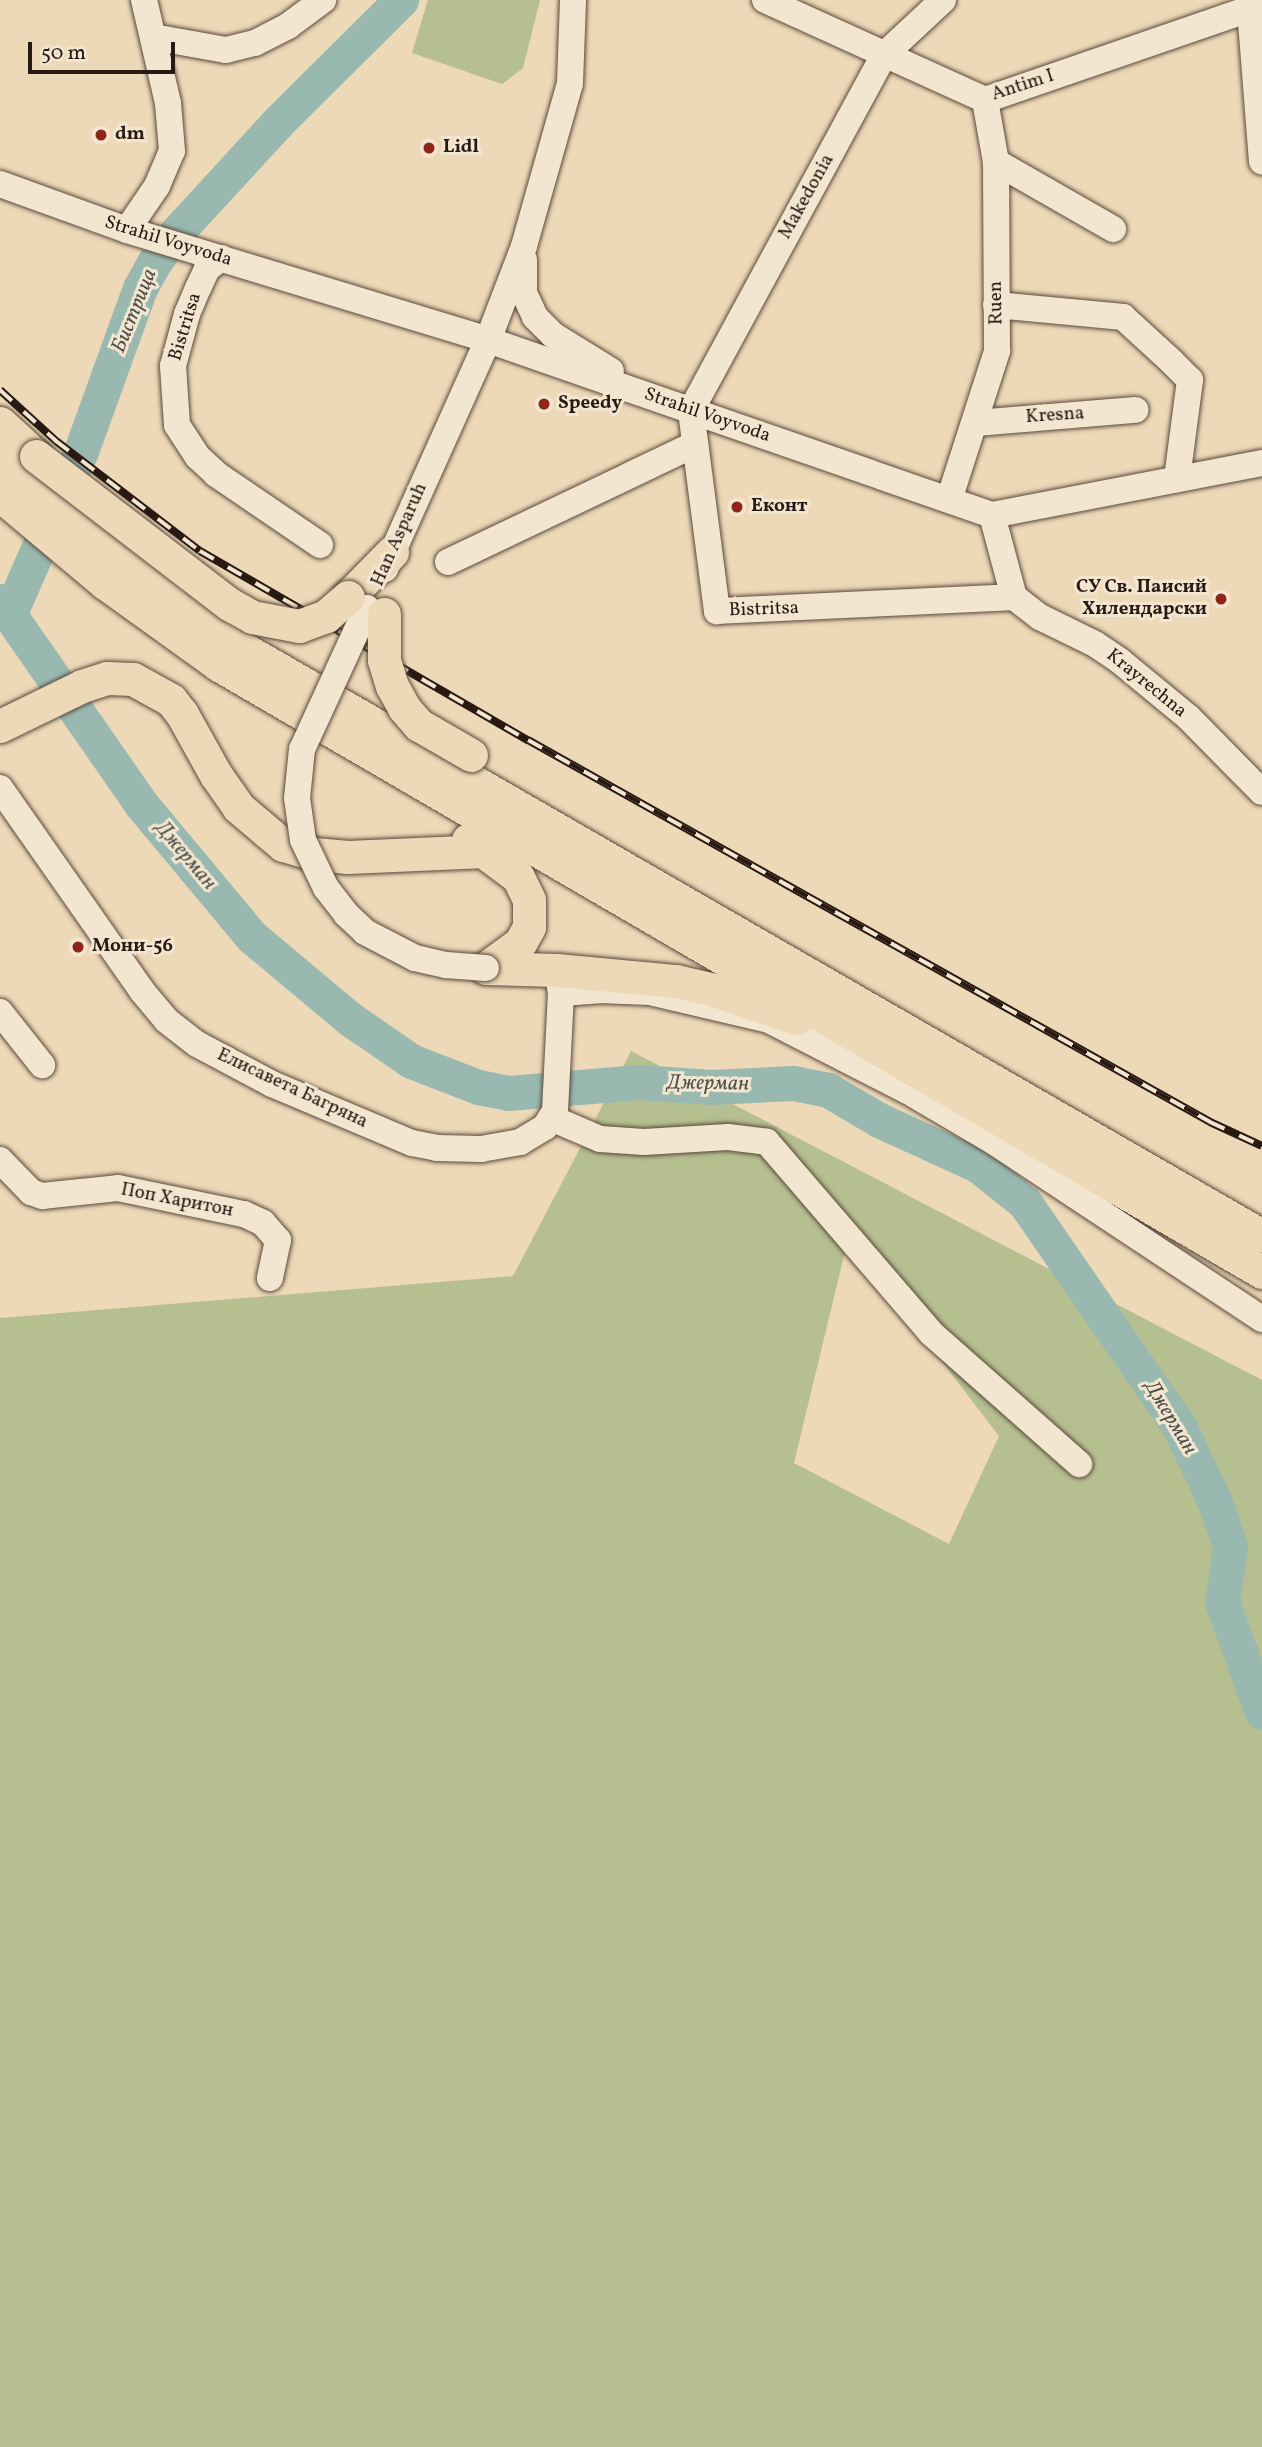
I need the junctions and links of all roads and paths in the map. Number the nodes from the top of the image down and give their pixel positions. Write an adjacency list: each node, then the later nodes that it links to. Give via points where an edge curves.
1 (144, 0): 7 (street)
2 (323, 0): 7 (street, via 256,43 226,50)
3 (573, 0): 15 (street, Han Asparuh, via 570,83)
4 (765, 0): 8 (street, Antim I)
5 (943, 0): 8 (street, Makedonia)
6 (1255, 7): 9 (street, Antim I); 11 (street)
7 (153, 37): 14 (street, via 168,103 172,151 157,186)
8 (884, 55): 9 (street, Antim I); 21 (street, Makedonia)
9 (985, 100): 10 (street, Ruen)
10 (996, 162): 13 (street); 17 (street, Ruen)
11 (1262, 162)
12 (0, 184): 14 (street, Strahil Voyvoda)
13 (1113, 229)
14 (127, 230): 16 (street, Strahil Voyvoda)
15 (524, 246): 18 (street, Han Asparuh); 19 (street, via 524,293 535,317 553,335)
16 (212, 255): 18 (street, Strahil Voyvoda); 32 (street, Bistritsa, via 187,314 173,366 177,425 216,474)
17 (996, 305): 23 (street, Ruen, via 998,351); 27 (street, via 1123,317 1171,361 1190,380)
18 (488, 340): 19 (street, Strahil Voyvoda); 33 (street, Han Asparuh)
19 (652, 397): 21 (street, Strahil Voyvoda)
20 (1135, 410): 23 (street, Kresna)
21 (691, 411): 24 (street, Bistritsa); 29 (street, Strahil Voyvoda)
22 (0, 423): 28 (main road)
23 (976, 423): 29 (street, Ruen)
24 (695, 444): 34 (street); 35 (street, Bistritsa, via 716,611)
25 (0, 456): 28 (main road)
26 (1262, 463): 27 (street)
27 (1177, 479): 30 (street)
28 (18, 485): 31 (main road); 36 (main road, bridge, via 251,618 299,626)
29 (949, 500): 30 (street, Strahil Voyvoda)
30 (992, 516): 35 (street)
31 (60, 530): 37 (main road); 50 (main road, via 288,677)
32 (320, 545)
33 (392, 552): 36 (main road)
34 (448, 562)
35 (1014, 597): 40 (street, Krayrechna, via 1040,617 1120,661 1188,717)
36 (366, 607): 43 (street, Han Asparuh, bridge, via 302,749 297,798 303,840 326,887 365,932 415,958); 50 (main road, bridge, via 387,674 404,708 419,724 1004,1063)
37 (219, 665): 41 (main road); 46 (main road)
38 (0, 726): 41 (main road, via 82,686 107,678 133,679 171,700 182,713 237,807 268,835 296,850 348,857)
39 (0, 788): 48 (street, Елисавета Багряна, via 142,991 166,1020 197,1044 272,1084 425,1146 502,1146 534,1136)
40 (1262, 792)
41 (485, 851): 42 (main road, via 525,888 530,900)
42 (529, 927): 43 (main road, via 515,948); 44 (main road)
43 (486, 968): 44 (main road)
44 (560, 993): 46 (main road, via 676,981 714,990); 48 (street); 53 (street, via 650,992 769,1020 985,1136)
45 (0, 1012): 47 (street)
46 (884, 1051): 51 (main road)
47 (42, 1065)
48 (553, 1114): 54 (street, via 600,1139 767,1142 931,1333)
49 (0, 1160): 52 (street, Поп Харитон, via 31,1192 42,1196 118,1188 244,1214 263,1223 278,1240)
50 (1262, 1236)
51 (1262, 1272)
52 (270, 1278)
53 (1262, 1319)
54 (1079, 1464)

